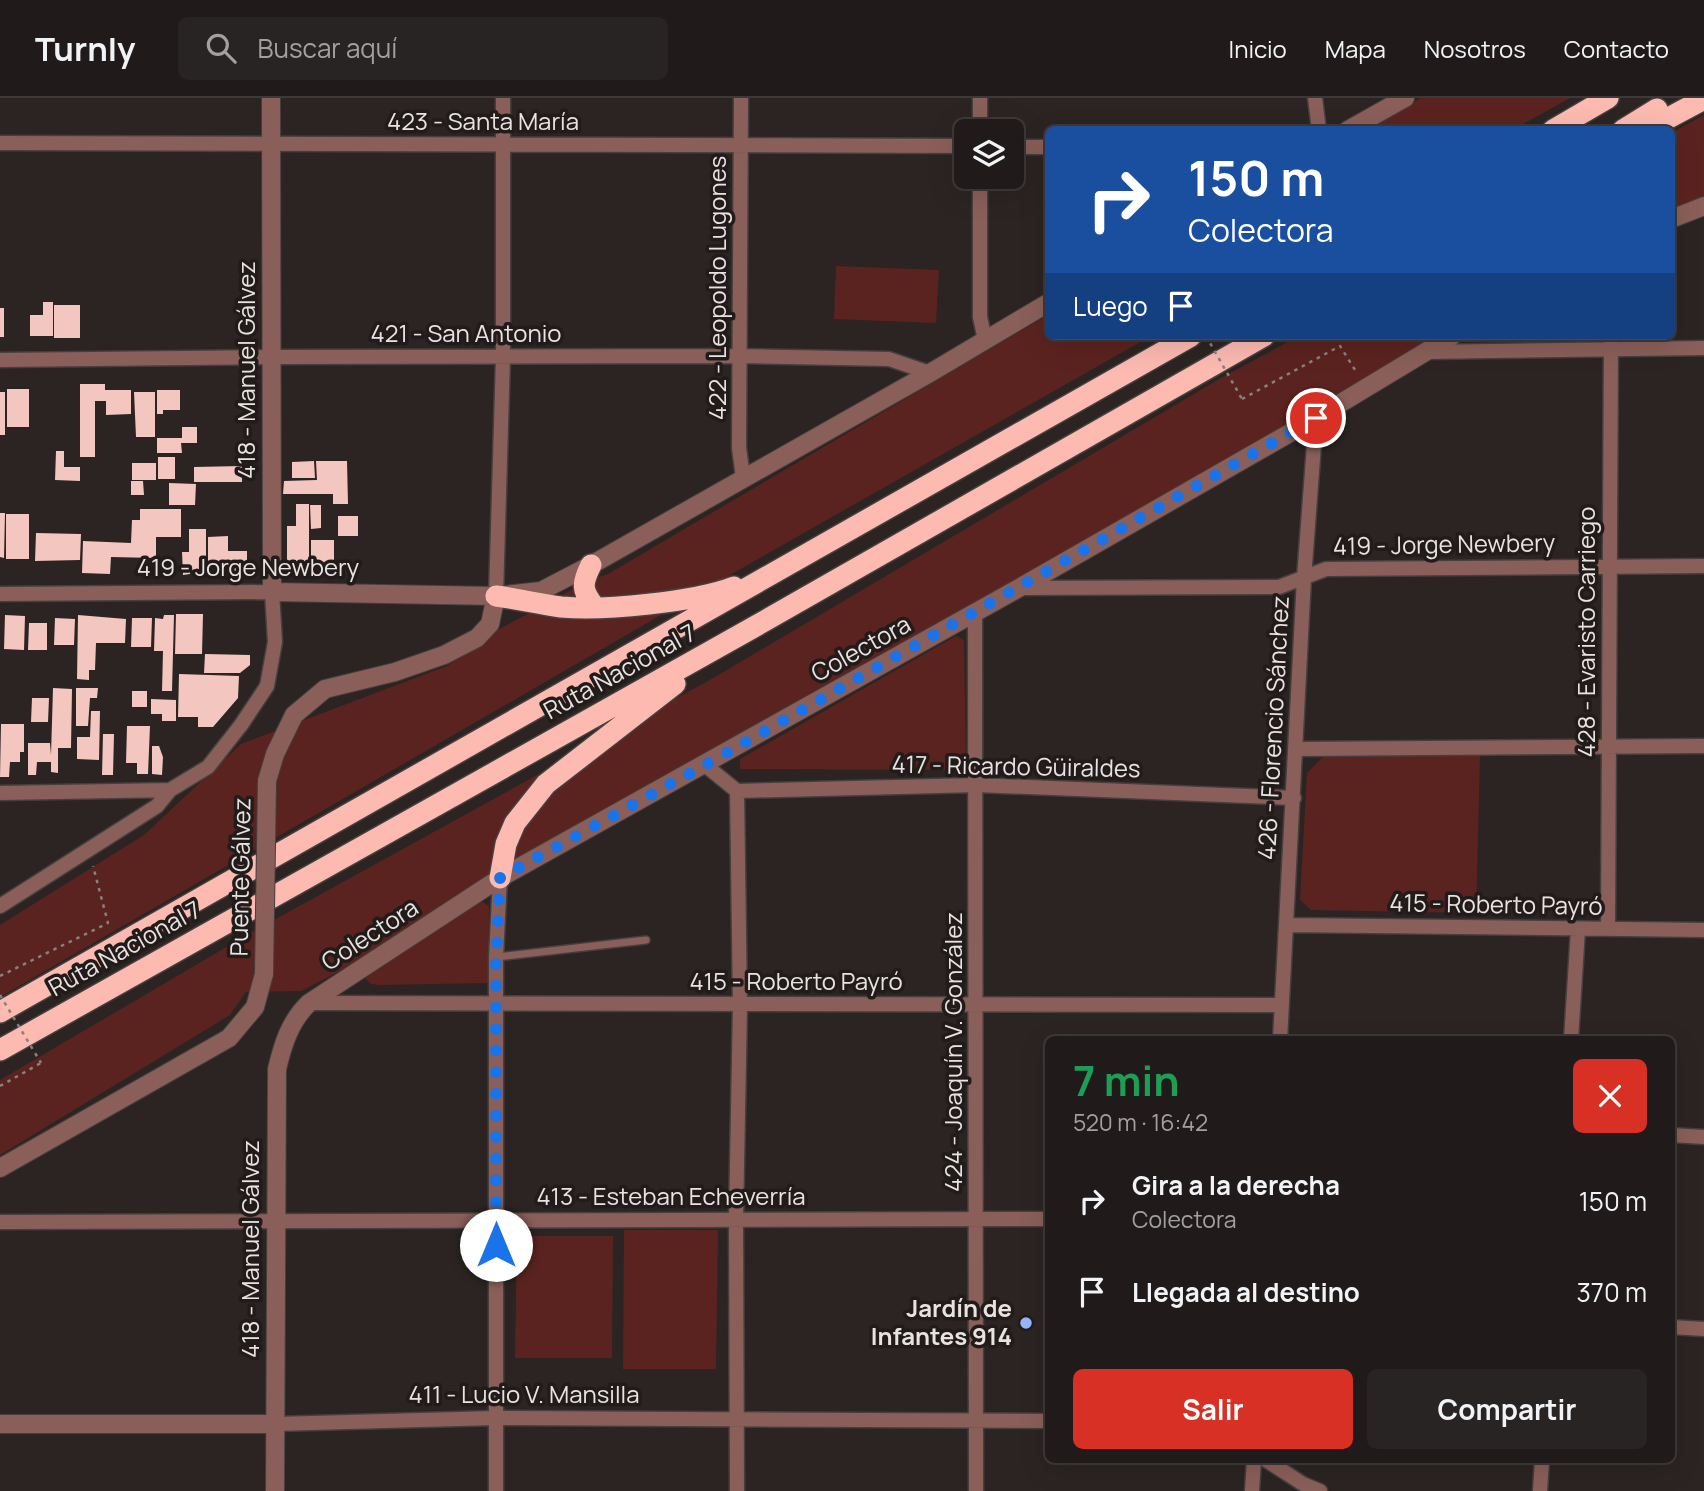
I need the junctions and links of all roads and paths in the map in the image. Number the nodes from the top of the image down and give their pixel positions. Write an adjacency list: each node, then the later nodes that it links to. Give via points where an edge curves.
1 (271, 98): 19 (street, 418 - Manuel Gálvez)
2 (503, 98): 20 (street)
3 (741, 98): 21 (street, 422 - Leopoldo Lugones)
4 (980, 98): 11 (street)
5 (1315, 98): 12 (street)
6 (1405, 98): 13 (street)
7 (1589, 98): 14 (highway)
8 (1608, 98): 15 (highway)
9 (1676, 98): 16 (highway)
10 (1704, 99): 17 (highway)
11 (980, 119)
12 (1318, 126)
13 (1355, 126)
14 (1550, 126)
15 (1560, 126)
16 (1630, 126)
17 (1653, 126)
18 (0, 143): 19 (street, 423 - Santa María)
19 (271, 144): 20 (street, 423 - Santa María); 39 (street, 418 - Manuel Gálvez)
20 (504, 145): 21 (street, 423 - Santa María); 37 (street)
21 (741, 146): 22 (street, 423 - Santa María); 38 (street, 422 - Leopoldo Lugones)
22 (954, 146)
23 (1024, 147): 24 (street)
24 (1045, 147)
25 (980, 189): 29 (street, via 979,317)
26 (1704, 206): 27 (street)
27 (1675, 217)
28 (1045, 305): 29 (street)
29 (985, 340): 41 (street)
30 (1184, 340): 47 (highway, Ruta Nacional 7)
31 (1208, 340): 42 (path, bridge, via 1242,399 1340,346)
32 (1257, 340): 56 (highway, Ruta Nacional 7)
33 (1446, 340): 36 (street, Colectora)
34 (1611, 342): 35 (street); 36 (street); 48 (street, 428 - Evaristo Carriego)
35 (1704, 348)
36 (1426, 352): 42 (street, Colectora)
37 (503, 356): 38 (street, 421 - San Antonio); 39 (street, 421 - San Antonio); 53 (street)
38 (741, 356): 41 (street, 421 - San Antonio, via 889,359); 44 (street, 422 - Leopoldo Lugones, via 739,448)
39 (272, 357): 40 (street, 421 - San Antonio); 51 (street, 418 - Manuel Gálvez)
40 (0, 360)
41 (930, 373): 44 (street)
42 (1365, 387): 43 (street, Colectora)
43 (1316, 418): 49 (street, 426 - Florencio Sánchez); 50 (street, Colectora)
44 (743, 477): 45 (street)
45 (591, 565): 53 (street, via 541,591); 54 (highway, via 584,588)
46 (1704, 566): 48 (street, 419 - Jorge Newbery)
47 (785, 567): 54 (highway, via 726,590 690,598); 82 (highway, Ruta Nacional 7)
48 (1609, 568): 49 (street, 419 - Jorge Newbery, via 1326,569); 59 (street, 428 - Evaristo Carriego)
49 (1304, 578): 50 (street, 419 - Jorge Newbery, via 1279,587); 58 (street, 426 - Florencio Sánchez)
50 (1019, 588): 55 (street, Colectora)
51 (272, 592): 52 (street, 419 - Jorge Newbery); 53 (street, 419 - Jorge Newbery); 62 (street, 418 - Manuel Gálvez, via 275,642 267,685 208,767)
52 (0, 594)
53 (496, 596): 54 (highway, via 563,607); 89 (street, Puente Gálvez, bridge, via 490,624 477,638 395,672 324,689 294,715 267,781 264,974 255,1007 229,1038)
54 (594, 606)
55 (975, 613): 60 (street, Colectora); 61 (street, 424 - Joaquín V. González)
56 (754, 626): 67 (highway, via 546,784 515,823); 85 (highway, Ruta Nacional 7)
57 (1704, 746): 59 (street)
58 (1297, 748): 59 (street); 65 (street, 426 - Florencio Sánchez)
59 (1609, 748): 71 (street, 428 - Evaristo Carriego)
60 (705, 765): 63 (street); 67 (street, Colectora)
61 (976, 785): 63 (street, 417 - Ricardo Güiraldes); 65 (street, 417 - Ricardo Güiraldes); 77 (street, 424 - Joaquín V. González)
62 (170, 790): 64 (street); 66 (street, via 157,806)
63 (737, 791): 79 (street)
64 (0, 793)
65 (1294, 797): 69 (street, 426 - Florencio Sánchez)
66 (89, 850): 68 (street); 75 (path, via 108,923)
67 (500, 878): 74 (street); 81 (street, Colectora)
68 (0, 906)
69 (1287, 925): 70 (street, 415 - Roberto Payró); 80 (street, 426 - Florencio Sánchez)
70 (1578, 929): 71 (street, 415 - Roberto Payró); 84 (street)
71 (1608, 929): 72 (street, 415 - Roberto Payró)
72 (1704, 930)
73 (646, 940): 74 (lane)
74 (496, 957): 78 (street)
75 (0, 976)
76 (0, 995): 86 (path, bridge, via 41,1063)
77 (977, 1004): 79 (street, 415 - Roberto Payró); 80 (street, 415 - Roberto Payró); 91 (street, 424 - Joaquín V. González)
78 (497, 1005): 79 (street, 415 - Roberto Payró); 81 (street, 415 - Roberto Payró); 93 (street)
79 (740, 1005): 90 (street)
80 (1282, 1006): 83 (street, 426 - Florencio Sánchez)
81 (304, 1008): 95 (street, 418 - Manuel Gálvez, via 288,1032 277,1069)
82 (0, 1012)
83 (1280, 1036)
84 (1571, 1036)
85 (0, 1049)
86 (0, 1086)
87 (1675, 1135): 88 (street)
88 (1704, 1137)
89 (0, 1168)
90 (736, 1219): 91 (street, 413 - Esteban Echeverría); 93 (street, 413 - Esteban Echeverría); 99 (street)
91 (977, 1219): 92 (street, 413 - Esteban Echeverría); 101 (street, 424 - Joaquín V. González)
92 (1045, 1219)
93 (496, 1221): 95 (street, 413 - Esteban Echeverría); 98 (street)
94 (0, 1222): 95 (street, 413 - Esteban Echeverría)
95 (275, 1222): 103 (street, 418 - Manuel Gálvez)
96 (1675, 1327): 97 (street)
97 (1704, 1329)
98 (495, 1418): 99 (street, 411 - Lucio V. Mansilla); 103 (street, 411 - Lucio V. Mansilla); 108 (street)
99 (738, 1419): 101 (street, 411 - Lucio V. Mansilla); 109 (street)
100 (1045, 1421): 101 (street, 411 - Lucio V. Mansilla)
101 (978, 1422): 110 (street, 424 - Joaquín V. González)
102 (0, 1424): 103 (street, 411 - Lucio V. Mansilla)
103 (275, 1424): 107 (street, 418 - Manuel Gálvez)
104 (1254, 1463): 111 (street)
105 (1270, 1463): 112 (street)
106 (1542, 1463): 113 (street)
107 (275, 1491)
108 (496, 1491)
109 (737, 1491)
110 (976, 1491)
111 (1252, 1491)
112 (1320, 1491)
113 (1540, 1491)

